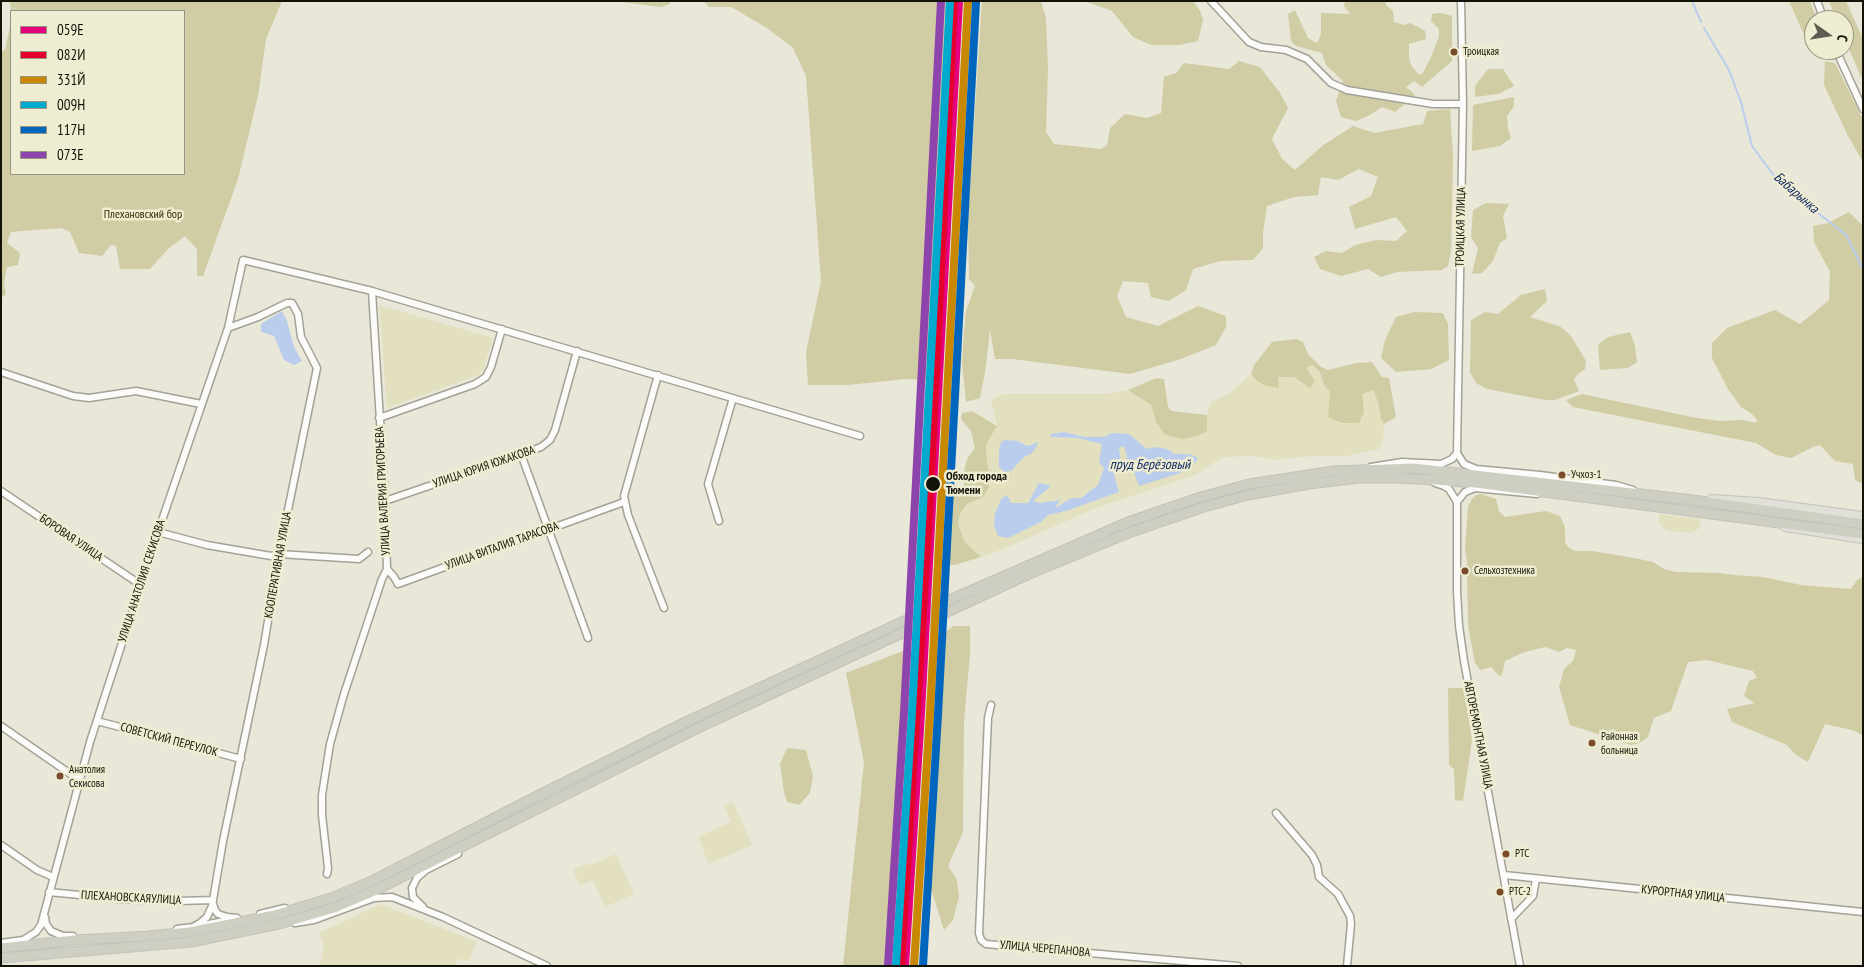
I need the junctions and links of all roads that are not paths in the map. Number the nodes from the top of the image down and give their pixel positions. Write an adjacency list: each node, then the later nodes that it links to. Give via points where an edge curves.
1 (1211, 1): 4 (street, via 1249,42 1286,50 1307,59 1331,83 1347,90 1433,104)
2 (1461, 1): 4 (street, ТРОИЦКАЯ УЛИЦА)
3 (1841, 60): 5 (street)
4 (1463, 104): 16 (street, ТРОИЦКАЯ УЛИЦА)
5 (1863, 109)
6 (372, 290): 7 (street, УЛИЦА АНАТОЛИЯ СЕКИСОВА, via 243,260); 8 (street); 14 (street, УЛИЦА ВАЛЕРИЯ ГРИГОРЬЕВА)
7 (228, 328): 13 (street, УЛИЦА АНАТОЛИЯ СЕКИСОВА); 36 (street, КООПЕРАТИВНАЯ УЛИЦА, via 292,303 298,314 301,337 317,368)
8 (502, 329): 9 (street); 14 (street, via 486,377 475,384)
9 (577, 351): 11 (street); 17 (street, УЛИЦА ЮРИЯ ЮЖАКОВА, via 550,440)
10 (1, 372): 13 (street, via 73,396 89,398 136,392)
11 (658, 375): 12 (street); 25 (street, via 626,484)
12 (733, 398): 15 (street); 29 (street, via 708,484)
13 (202, 404): 32 (street, УЛИЦА АНАТОЛИЯ СЕКИСОВА)
14 (379, 418): 24 (street, УЛИЦА ВАЛЕРИЯ ГРИГОРЬЕВА)
15 (860, 436)
16 (1458, 453): 18 (street, via 1441,464 1402,462); 22 (street, via 1464,464 1471,467 1616,485)
17 (521, 454): 24 (street, УЛИЦА ЮРИЯ ЮЖАКОВА); 31 (street)
18 (1359, 469): 22 (highway, via 1436,469); 53 (highway, via 1276,479 1201,497 1112,529 692,719)
19 (1378, 477): 21 (highway, via 1476,483); 26 (street, via 1435,483 1449,489); 47 (highway, via 1248,495 1131,532 894,636 696,729)
20 (2, 493): 38 (street, БОРОВАЯ УЛИЦА)
21 (1554, 494): 26 (street, via 1476,488 1465,492); 28 (highway)
22 (1644, 494): 23 (highway)
23 (1693, 500): 27 (main road, via 1730,499); 30 (highway)
24 (385, 501): 37 (street, УЛИЦА ВАЛЕРИЯ ГРИГОРЬЕВА)
25 (624, 502): 31 (street, УЛИЦА ВИТАЛИЯ ТАРАСОВА); 39 (street)
26 (1457, 502): 50 (street, АВТОРЕМОНТНАЯ УЛИЦА, via 1459,626)
27 (1863, 516)
28 (1734, 518): 33 (highway); 34 (main road)
29 (719, 521)
30 (1863, 524)
31 (549, 530): 37 (street, УЛИЦА ВИТАЛИЯ ТАРАСОВА, via 398,584); 40 (street)
32 (158, 532): 36 (street, via 207,545 271,556); 38 (street, УЛИЦА АНАТОЛИЯ СЕКИСОВА)
33 (1863, 534)
34 (1863, 539)
35 (368, 552): 36 (street, via 359,559)
36 (279, 554): 44 (street, КООПЕРАТИВНАЯ УЛИЦА)
37 (387, 569): 49 (street, УЛИЦА ВАЛЕРИЯ ГРИГОРЬЕВА, via 330,744 322,795)
38 (141, 585): 42 (street, УЛИЦА АНАТОЛИЯ СЕКИСОВА)
39 (664, 608)
40 (588, 638)
41 (991, 706): 70 (street, УЛИЦА ЧЕРЕПАНОВА, via 981,940 986,944)
42 (96, 721): 44 (street, СОВЕТСКИЙ ПЕРЕУЛОК); 45 (street, УЛИЦА АНАТОЛИЯ СЕКИСОВА)
43 (1, 726): 45 (street)
44 (241, 759): 55 (street, КООПЕРАТИВНАЯ УЛИЦА, via 222,841)
45 (79, 780): 51 (street, УЛИЦА АНАТОЛИЯ СЕКИСОВА)
46 (1276, 813): 71 (street, via 1312,855 1319,877 1338,894 1350,916)
47 (483, 835): 57 (street, via 473,845 417,878 412,888 413,897); 61 (highway, via 354,900)
48 (1, 845): 51 (street)
49 (327, 874)
50 (1504, 875): 52 (street, КУРОРТНАЯ УЛИЦА); 60 (street, АВТОРЕМОНТНАЯ УЛИЦА)
51 (53, 877): 54 (street, УЛИЦА АНАТОЛИЯ СЕКИСОВА)
52 (1536, 879): 58 (street, КУРОРТНАЯ УЛИЦА); 60 (street, via 1533,896)
53 (372, 881): 59 (street); 64 (highway, via 276,915 190,932)
54 (49, 892): 55 (street, ПЛЕХАНОВСКАЯУЛИЦА, via 120,899); 56 (street, УЛИЦА АНАТОЛИЯ СЕКИСОВА)
55 (213, 900): 59 (street, via 218,914); 62 (street, КООПЕРАТИВНАЯ УЛИЦА, via 207,917)
56 (47, 903): 63 (street, via 46,924 55,934 68,937); 66 (street, via 36,932 18,941)
57 (428, 911): 61 (street, via 381,896 314,920); 69 (street)
58 (1863, 912)
59 (237, 918): 62 (street)
60 (1511, 919): 72 (street, АВТОРЕМОНТНАЯ УЛИЦА)
61 (279, 924): 68 (highway, via 170,945)
62 (194, 927): 63 (street)
63 (102, 934): 64 (street); 65 (street)
64 (128, 937): 65 (highway)
65 (75, 940): 67 (highway)
66 (1, 944)
67 (1, 948)
68 (1, 958)
69 (547, 966)
70 (1238, 966)
71 (1348, 966)
72 (1520, 966)

